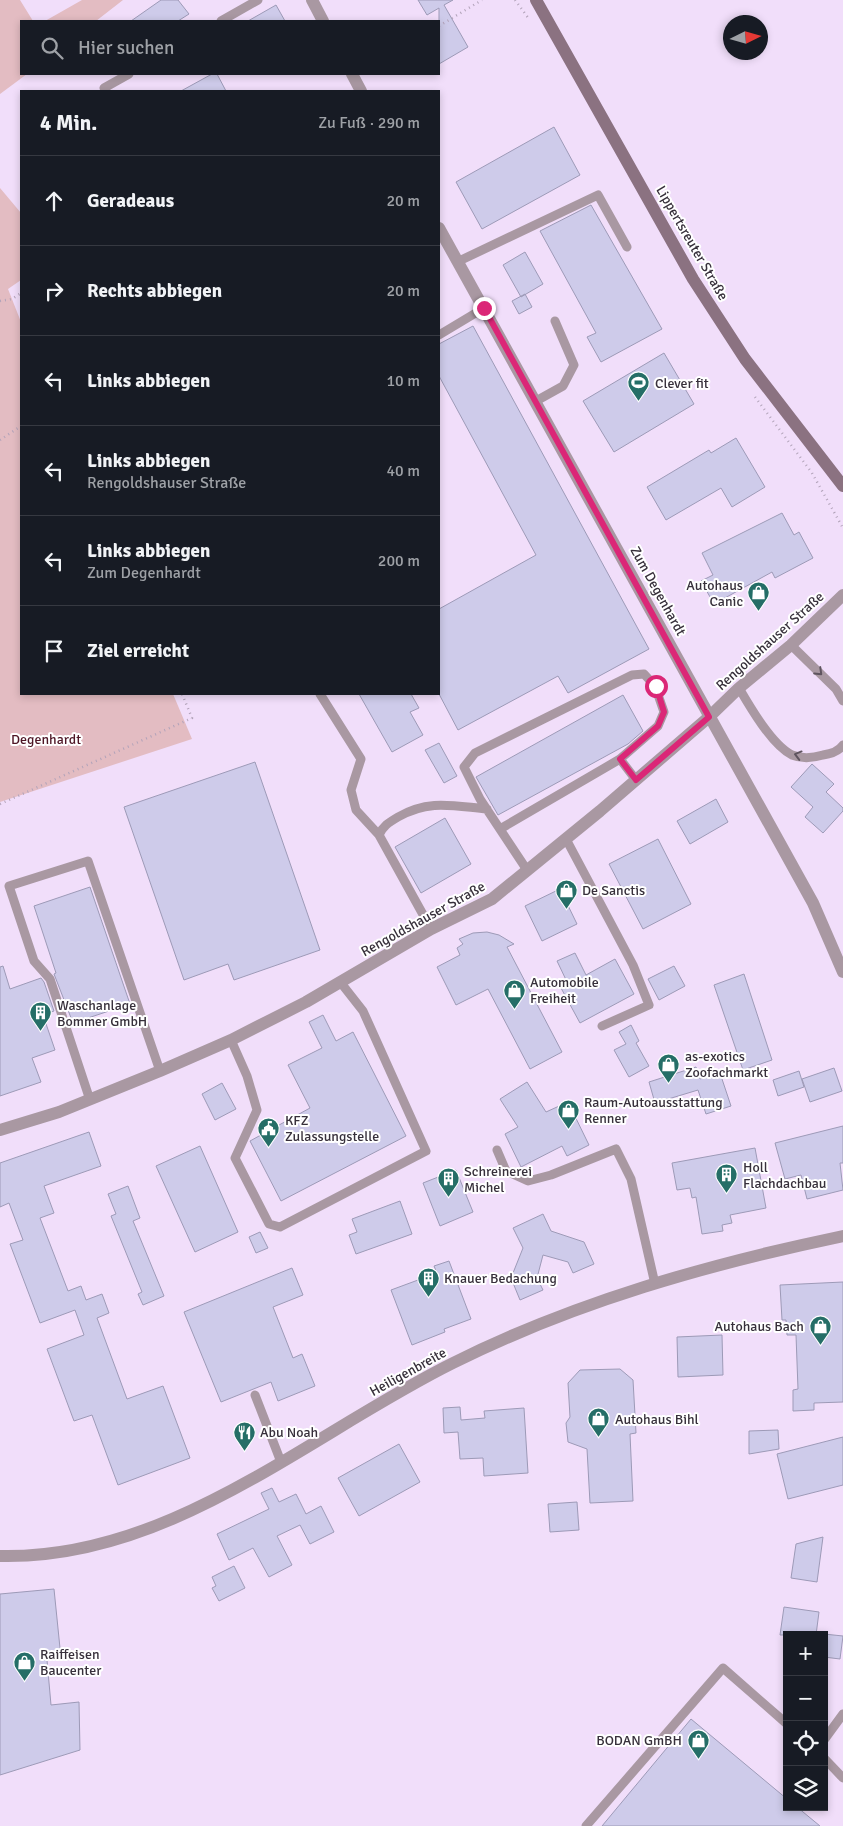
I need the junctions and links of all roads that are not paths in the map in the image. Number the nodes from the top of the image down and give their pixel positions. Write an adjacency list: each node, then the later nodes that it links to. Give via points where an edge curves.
1 (258, 0): 4 (lane)
2 (312, 0): 5 (street)
3 (536, 0): 17 (main road, Lippertsreuter Straße, via 693,279 746,359)
4 (223, 20)
5 (322, 20)
6 (127, 75): 8 (lane)
7 (353, 75): 9 (street)
8 (105, 90)
9 (361, 90)
10 (440, 230): 12 (street, Zum Degenhardt)
11 (627, 247): 12 (lane, via 598,195)
12 (458, 262): 13 (street, Zum Degenhardt)
13 (484, 308): 15 (lane); 16 (street, Zum Degenhardt)
14 (555, 321): 16 (lane, via 574,365 563,386)
15 (440, 334)
16 (536, 401): 25 (street, Zum Degenhardt)
17 (812, 446): 18 (main road); 19 (main road, Lippertsreuter Straße)
18 (843, 471)
19 (843, 486)
20 (843, 595): 21 (street, Rengoldshauser Straße)
21 (792, 645): 22 (street, Rengoldshauser Straße); 24 (lane, one-way to 24, via 836,689)
22 (739, 688): 25 (street, Rengoldshauser Straße); 26 (lane, one-way to 22, via 816,757 803,758 792,754 772,737)
23 (321, 695): 31 (lane, via 361,759 351,790 356,810)
24 (843, 701)
25 (709, 717): 28 (street, Rengoldshauser Straße); 35 (street, Zum Degenhardt, via 813,903)
26 (843, 745)
27 (620, 759): 28 (lane); 29 (lane, via 658,726 664,712 656,686 644,674 632,675 475,753 464,767); 30 (lane)
28 (636, 780): 32 (street, Rengoldshauser Straße)
29 (487, 810): 30 (lane); 31 (lane, via 432,804 412,809 384,826)
30 (500, 829): 33 (lane)
31 (379, 835): 34 (lane)
32 (566, 839): 33 (street, Rengoldshauser Straße); 37 (lane, via 633,965 649,1005)
33 (527, 870): 34 (street, Rengoldshauser Straße, via 492,898)
34 (431, 930): 36 (street, Rengoldshauser Straße)
35 (843, 972)
36 (341, 983): 38 (street, Rengoldshauser Straße); 38 (lane, via 363,1010 426,1151 280,1227 269,1224 235,1158 257,1110)
37 (602, 1026)
38 (231, 1040): 39 (street, Rengoldshauser Straße)
39 (160, 1072): 40 (street, Rengoldshauser Straße); 40 (lane, via 88,861 9,886 34,961 50,979)
40 (90, 1100): 41 (street, Rengoldshauser Straße)
41 (0, 1130)
42 (497, 1150): 44 (lane, via 506,1171 528,1181 616,1149 631,1179)
43 (843, 1236): 44 (street, Heiligenbreite)
44 (655, 1284): 46 (street, Heiligenbreite, via 514,1334 450,1364)
45 (255, 1395): 46 (lane)
46 (281, 1462): 47 (street, Heiligenbreite, via 199,1508 142,1530 68,1550 29,1556)
47 (0, 1556)
48 (843, 1714): 50 (lane)
49 (784, 1721): 53 (lane, via 724,1668)
50 (828, 1735)
51 (828, 1762): 52 (lane)
52 (843, 1778)
53 (586, 1826)

